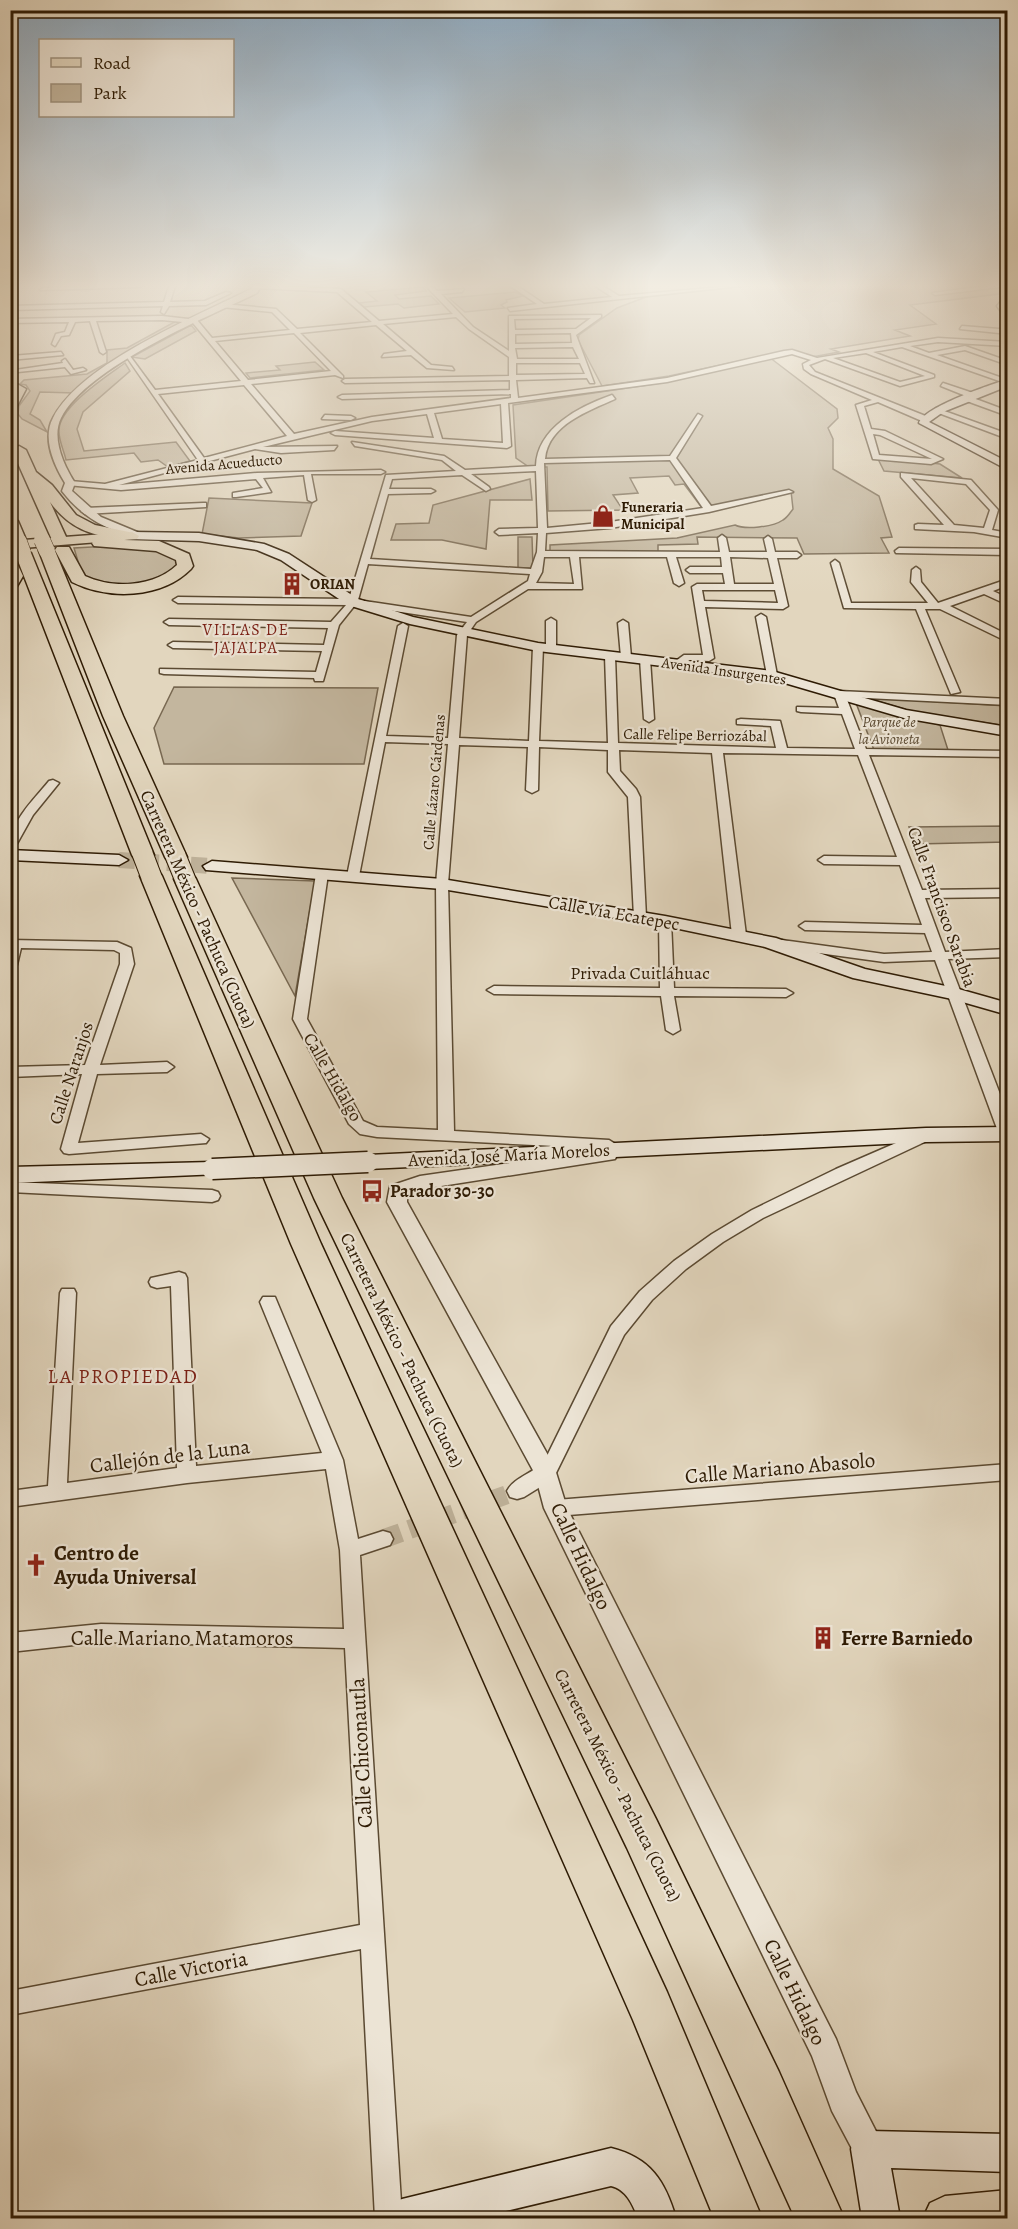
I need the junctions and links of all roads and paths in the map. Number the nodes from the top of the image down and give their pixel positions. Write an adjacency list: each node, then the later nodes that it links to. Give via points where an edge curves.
1 (19, 387): 21 (highway)
2 (86, 387): 48 (street, via 58,416 54,429 62,471)
3 (149, 387): 14 (street)
4 (194, 387): 14 (street)
5 (249, 387): 32 (street)
6 (348, 387): 15 (street, via 342,397)
7 (513, 387): 15 (street)
8 (595, 387): 13 (street)
9 (614, 387): 13 (street)
10 (848, 387): 18 (street)
11 (948, 387): 17 (street)
12 (995, 387): 17 (main road)
13 (596, 390): 19 (street)
14 (153, 392): 40 (street)
15 (514, 392): 19 (street)
16 (612, 397): 41 (street, via 562,422 543,444)
17 (970, 397): 22 (main road); 24 (street)
18 (878, 400): 28 (street); 30 (street, via 860,405)
19 (515, 401): 20 (street)
20 (504, 402): 23 (street); 34 (street, via 507,446)
21 (10, 407)
22 (939, 410): 28 (main road); 33 (street)
23 (430, 412): 27 (street); 34 (street)
24 (1008, 414)
25 (698, 416): 39 (street)
26 (325, 417): 27 (street)
27 (372, 419): 29 (street)
28 (925, 419): 42 (main road, via 924,423 932,429)
29 (317, 431): 31 (street); 34 (street)
30 (868, 431): 30 (street, via 876,457 931,462 939,459 882,433)
31 (305, 434): 32 (street); 37 (street)
32 (292, 437): 36 (street)
33 (1008, 437)
34 (439, 441)
35 (15, 442): 47 (highway)
36 (251, 447): 38 (street, via 272,451); 40 (street)
37 (379, 447): 44 (street, via 437,456); 45 (street, Avenida Acueducto, via 394,465)
38 (333, 448)
39 (672, 458): 41 (street); 57 (street)
40 (202, 460): 49 (street)
41 (540, 464): 44 (street); 65 (street)
42 (1008, 467)
43 (307, 472): 45 (street, Avenida Acueducto); 46 (street, Avenida Acueducto); 55 (street)
44 (463, 472): 45 (street); 50 (street)
45 (385, 474): 52 (street)
46 (257, 475): 49 (street, Avenida Acueducto, via 194,483); 54 (street, via 268,490)
47 (20, 479): 66 (highway, via 41,481 78,522 92,529); 71 (highway)
48 (70, 483): 49 (street, Avenida Acueducto); 58 (street, via 67,491)
49 (103, 487)
50 (486, 489)
51 (431, 491): 52 (street)
52 (385, 492): 81 (street)
53 (789, 492): 57 (street)
54 (236, 495)
55 (312, 500)
56 (204, 505): 58 (street)
57 (709, 510): 65 (street, via 618,526)
58 (85, 511): 66 (street, via 108,527)
59 (10, 521): 72 (highway, Carretera México - Pachuca (Cuota))
60 (34, 523): 71 (highway, Carretera México - Pachuca (Cuota))
61 (918, 527): 62 (street)
62 (951, 527): 63 (street); 63 (street, via 904,475 968,482 994,510)
63 (987, 531): 67 (street)
64 (499, 532): 65 (street)
65 (542, 532): 75 (street)
66 (138, 536): 72 (main road); 96 (main road, Avenida Insurgentes, via 206,538 267,549 285,557)
67 (1008, 536)
68 (722, 538): 79 (street)
69 (768, 539): 80 (street)
70 (100, 543): 71 (highway, via 165,547 183,557 185,566 174,576 154,584 101,587 78,579); 72 (main road); 96 (main road, Avenida Insurgentes, via 183,540 249,548 277,559)
71 (52, 545): 198 (highway, Carretera México - Pachuca (Cuota), bridge, via 109,706 327,1196 675,1898)
72 (15, 551): 89 (highway, via 15,576); 197 (highway, Carretera México - Pachuca (Cuota), via 301,1233 651,2008)
73 (899, 551): 74 (street)
74 (1008, 552)
75 (543, 554): 76 (street); 86 (street)
76 (574, 554): 77 (street); 90 (street, via 579,587)
77 (671, 555): 79 (street); 88 (street)
78 (797, 555): 80 (street)
79 (724, 556): 80 (street); 84 (street)
80 (772, 556): 92 (street)
81 (366, 561): 86 (street); 96 (street)
82 (835, 563): 99 (street, via 847,606)
83 (690, 570): 84 (street)
84 (727, 570): 91 (street)
85 (916, 570): 98 (street, via 916,582)
86 (537, 572): 90 (street)
87 (1008, 582): 93 (street)
88 (679, 583)
89 (10, 585)
90 (526, 586): 106 (street)
91 (730, 587): 92 (street); 97 (street, via 697,587)
92 (779, 587): 97 (street, via 783,606)
93 (986, 591): 95 (street); 98 (street)
94 (177, 600): 96 (street)
95 (1008, 602)
96 (346, 604): 104 (street); 105 (main road, Avenida Insurgentes); 106 (main road, Avenida Insurgentes)
97 (700, 604): 115 (street, via 709,658 688,657)
98 (939, 606): 99 (street); 107 (street)
99 (920, 608): 118 (street)
100 (761, 617): 117 (street)
101 (551, 621): 110 (street)
102 (169, 622): 104 (street)
103 (623, 623): 113 (street)
104 (334, 626): 109 (street)
105 (403, 626): 106 (main road, Avenida Insurgentes); 126 (street)
106 (468, 630): 110 (main road, Avenida Insurgentes); 127 (street, Calle Lázaro Cárdenas)
107 (1003, 637): 111 (street)
108 (173, 645): 109 (street)
109 (327, 648): 116 (street, via 319,677)
110 (545, 648): 112 (main road, Avenida Insurgentes); 128 (street)
111 (1008, 653)
112 (610, 656): 113 (main road, Avenida Insurgentes); 129 (street)
113 (626, 657): 114 (main road, Avenida Insurgentes)
114 (645, 659): 115 (main road, Avenida Insurgentes); 123 (street)
115 (678, 663): 117 (main road, Avenida Insurgentes)
116 (164, 671)
117 (772, 675): 119 (main road, Avenida Insurgentes)
118 (955, 692)
119 (839, 694): 120 (street); 122 (street, Calle Francisco Sarabia); 125 (main road, Avenida Insurgentes, via 904,714)
120 (1008, 702)
121 (801, 709): 122 (street)
122 (845, 711): 132 (street, Calle Francisco Sarabia)
123 (649, 719)
124 (741, 722): 131 (street, via 776,723)
125 (1008, 732)
126 (381, 739): 127 (street, Calle Felipe Berriozábal); 143 (street)
127 (453, 741): 128 (street, Calle Felipe Berriozábal); 144 (street, Calle Lázaro Cárdenas)
128 (534, 744): 129 (street, Calle Felipe Berriozábal); 135 (street)
129 (614, 748): 130 (street, Calle Felipe Berriozábal); 147 (street, via 614,772 634,797)
130 (717, 750): 131 (street, Calle Felipe Berriozábal); 151 (street)
131 (782, 752): 132 (street, Calle Felipe Berriozábal)
132 (863, 753): 133 (street, Calle Felipe Berriozábal); 140 (street, Calle Francisco Sarabia)
133 (1008, 754)
134 (52, 783): 136 (street)
135 (532, 790)
136 (10, 846)
137 (10, 855): 138 (main road)
138 (119, 860)
139 (824, 860): 140 (street)
140 (905, 861): 146 (street, Calle Francisco Sarabia)
141 (212, 866): 142 (main road, Calle Vía Ecatepec)
142 (322, 874): 143 (main road, Calle Vía Ecatepec); 167 (street, Calle Hidalgo, via 300,1019 357,1124 377,1132)
143 (353, 876): 144 (main road, Calle Vía Ecatepec)
144 (442, 884): 147 (main road, Calle Vía Ecatepec); 167 (street, Calle Lázaro Cárdenas)
145 (1008, 893): 146 (street)
146 (917, 894): 150 (street, Calle Francisco Sarabia)
147 (640, 917): 148 (main road, Calle Vía Ecatepec)
148 (665, 921): 151 (main road, Calle Vía Ecatepec); 158 (street)
149 (805, 926): 150 (street)
150 (929, 929): 155 (street, Calle Francisco Sarabia)
151 (739, 935): 152 (main road, Calle Vía Ecatepec)
152 (770, 942): 155 (street, via 885,958); 160 (main road, Calle Vía Ecatepec, via 860,974)
153 (13, 944): 156 (street); 164 (street, Calle Naranjos, via 117,946 126,951 127,964)
154 (1008, 953): 155 (street)
155 (939, 957): 160 (street, Calle Francisco Sarabia)
156 (10, 965)
157 (494, 990): 158 (street, Privada Cuitláhuac)
158 (667, 992): 159 (street, Privada Cuitláhuac); 162 (street)
159 (786, 993)
160 (955, 994): 161 (main road, Calle Vía Ecatepec); 166 (street, Calle Francisco Sarabia)
161 (1008, 1010)
162 (673, 1030)
163 (167, 1066): 164 (street)
164 (91, 1069): 165 (street); 169 (street, Calle Naranjos, via 69,1149)
165 (10, 1072)
166 (1007, 1134): 168 (main road, Avenida José María Morelos)
167 (446, 1136): 170 (street, Calle Hidalgo)
168 (926, 1136): 170 (main road, Avenida José María Morelos); 179 (street, via 749,1218 674,1269 630,1312 617,1331)
169 (201, 1140)
170 (651, 1149): 171 (main road, Avenida José María Morelos, bridge, via 212,1170); 179 (street, Calle Hidalgo, via 420,1183 397,1191 397,1202)
171 (10, 1175)
172 (10, 1187): 173 (street)
173 (212, 1196)
174 (157, 1282): 180 (street, via 179,1278)
175 (68, 1293): 182 (street)
176 (269, 1302): 177 (street, Calle Chiconautla)
177 (334, 1460): 180 (street, Callejón de la Luna); 186 (street, Calle Chiconautla)
178 (1008, 1472): 184 (street, Calle Mariano Abasolo)
179 (546, 1473): 181 (street); 184 (street, Calle Hidalgo)
180 (187, 1475): 182 (street, Callejón de la Luna)
181 (518, 1491)
182 (57, 1493): 183 (street, Callejón de la Luna)
183 (10, 1499)
184 (556, 1508): 191 (street, Calle Hidalgo, via 825,2050 843,2100)
185 (382, 1539): 186 (street)
186 (350, 1550): 187 (street, Calle Chiconautla)
187 (355, 1639): 188 (street, Calle Mariano Matamoros, via 101,1633); 189 (street, Calle Chiconautla)
188 (10, 1643)
189 (372, 1935): 190 (street, Calle Victoria); 194 (street, Calle Chiconautla)
190 (10, 2003)
191 (870, 2149): 192 (main road); 199 (main road)
192 (1008, 2152)
193 (1008, 2212): 200 (main road)
194 (389, 2218)
195 (402, 2218): 196 (main road, via 611,2167 628,2172 639,2181)
196 (657, 2218)
197 (738, 2218)
198 (820, 2218)
199 (881, 2218)
200 (945, 2218)

